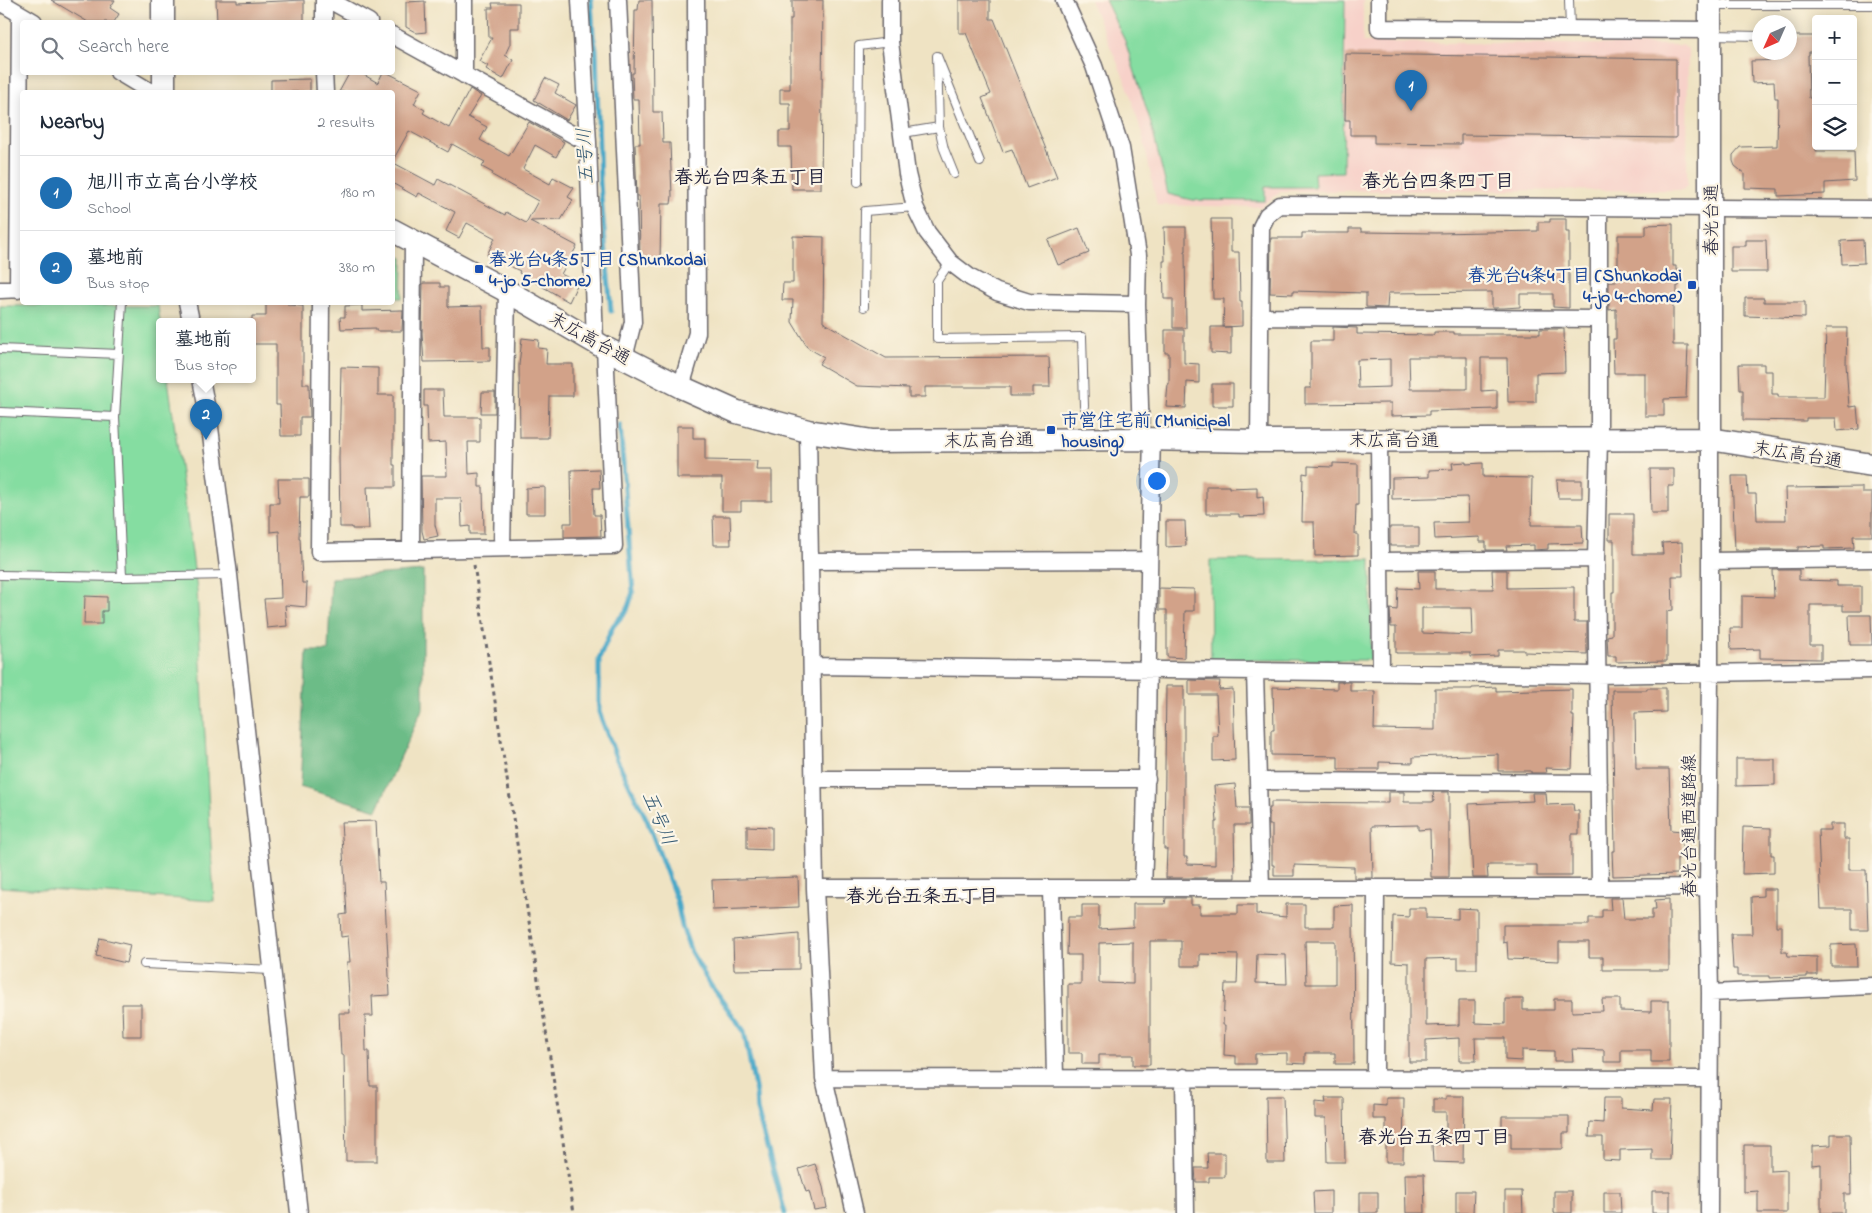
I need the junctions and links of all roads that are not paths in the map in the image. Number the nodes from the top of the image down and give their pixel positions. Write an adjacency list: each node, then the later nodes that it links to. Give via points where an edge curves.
1 (163, 0): 17 (street)
2 (324, 0): 18 (street)
3 (329, 0): 19 (street)
4 (464, 0): 28 (street)
5 (580, 0): 34 (street)
6 (618, 0): 57 (street, via 633,322)
7 (696, 0): 60 (street, via 697,333)
8 (890, 0): 24 (street)
9 (1064, 0): 48 (street, via 1094,66 1120,148 1138,255)
10 (1379, 0): 20 (street, via 1379,28)
11 (1569, 0): 20 (lane)
12 (0, 2): 15 (street)
13 (1710, 2): 14 (lane); 21 (street, 春光台通)
14 (1872, 5)
15 (20, 14): 16 (street); 46 (street)
16 (30, 20)
17 (163, 20)
18 (324, 20)
19 (365, 20)
20 (1570, 29): 21 (street)
21 (1710, 32): 22 (lane); 40 (street, 春光台通)
22 (1752, 35)
23 (395, 37): 28 (street)
24 (890, 42): 33 (street); 37 (lane, via 859,46)
25 (123, 75): 29 (street)
26 (164, 75): 30 (street)
27 (324, 75): 31 (street)
28 (464, 75): 34 (street)
29 (148, 90)
30 (164, 90)
31 (324, 90)
32 (939, 127): 33 (lane); 35 (lane, via 937,56); 36 (lane)
33 (903, 133): 38 (street, via 907,174)
34 (588, 143): 57 (street)
35 (980, 162)
36 (954, 174)
37 (858, 182)
38 (915, 207): 44 (street, via 927,232); 52 (lane, via 865,211)
39 (1599, 207): 40 (street); 53 (street, via 1280,205 1267,215 1261,226); 55 (street)
40 (1711, 209): 41 (street); 68 (street, 春光台通)
41 (1872, 209)
42 (395, 232): 43 (street, 末広高台通)
43 (413, 241): 47 (street, 末広高台通); 72 (street)
44 (950, 262): 48 (street, via 996,292 1029,302); 61 (lane, via 937,281 937,339 1082,337)
45 (0, 290): 46 (street)
46 (20, 290)
47 (507, 291): 57 (street, 末広高台通); 71 (street)
48 (1137, 304): 65 (street)
49 (122, 305): 58 (lane)
50 (188, 305): 54 (street)
51 (321, 305): 72 (street, via 319,552)
52 (864, 307)
53 (1260, 317): 55 (street); 69 (street)
54 (190, 318)
55 (1598, 319): 67 (street)
56 (0, 349): 58 (lane)
57 (608, 349): 60 (street, 末広高台通); 71 (street, via 614,546)
58 (119, 354): 63 (lane)
59 (202, 383): 80 (street)
60 (681, 387): 64 (street, 末広高台通, via 738,412)
61 (1084, 406)
62 (0, 412): 63 (lane)
63 (116, 417): 81 (lane)
64 (808, 431): 65 (street, 末広高台通, via 873,442); 77 (street)
65 (1146, 439): 69 (street, 末広高台通); 75 (street)
66 (1379, 440): 67 (street, 末広高台通); 69 (street, 末広高台通); 78 (street)
67 (1599, 440): 68 (street, 末広高台通); 73 (street)
68 (1710, 440): 70 (street, 末広高台通); 76 (street, 春光台通西道路線)
69 (1259, 441)
70 (1872, 465)
71 (502, 548): 72 (street)
72 (411, 550)
73 (1596, 559): 78 (street); 88 (street)
74 (1872, 559): 76 (street)
75 (1148, 560): 77 (street); 83 (street)
76 (1710, 560): 87 (street, 春光台通西道路線)
77 (810, 561): 82 (street)
78 (1380, 561): 86 (street)
79 (0, 575): 81 (lane)
80 (229, 575): 81 (lane); 101 (street)
81 (122, 577)
82 (812, 666): 83 (street); 89 (street)
83 (1147, 670): 85 (street); 90 (street)
84 (1872, 670): 87 (street)
85 (1255, 672): 86 (street); 91 (street)
86 (1381, 672): 88 (street)
87 (1710, 673): 88 (street); 93 (street, 春光台通西道路線)
88 (1597, 675): 92 (street)
89 (814, 779): 90 (street); 94 (street)
90 (1147, 779): 96 (street)
91 (1258, 780): 92 (street); 97 (street)
92 (1599, 782): 99 (street)
93 (1708, 887): 99 (street); 103 (street, 春光台通西道路線)
94 (815, 888): 95 (street); 104 (street)
95 (1051, 888): 96 (street); 105 (street)
96 (1143, 888): 97 (street)
97 (1261, 888): 98 (street)
98 (1376, 888): 99 (street); 107 (street)
99 (1600, 888)
100 (144, 964): 101 (lane)
101 (272, 970): 109 (street)
102 (1872, 986): 103 (street)
103 (1710, 993): 108 (street, 春光台通西道路線)
104 (824, 1078): 105 (street); 110 (street)
105 (1055, 1078): 106 (street)
106 (1184, 1078): 107 (street); 111 (street)
107 (1375, 1078): 108 (street)
108 (1709, 1079): 112 (street, 春光台通西道路線)
109 (299, 1213)
110 (855, 1213)
111 (1186, 1213)
112 (1709, 1213)

